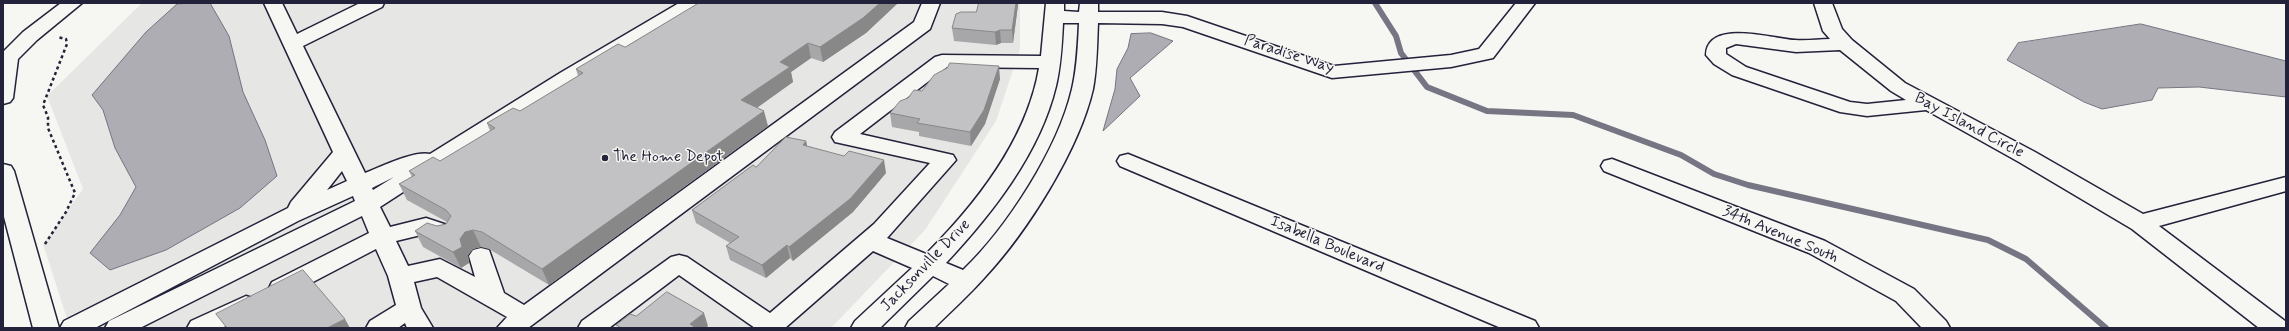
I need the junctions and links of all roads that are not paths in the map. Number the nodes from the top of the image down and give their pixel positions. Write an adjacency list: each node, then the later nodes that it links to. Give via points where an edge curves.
1 (73, 3): 13 (main road, via 30,36 8,58)
2 (273, 3): 10 (main road)
3 (375, 3): 10 (main road)
4 (692, 3): 20 (main road, via 438,158)
5 (931, 3): 32 (main road, via 923,25)
6 (1526, 3): 9 (main road, Paradise Way, via 1486,54 1451,61 1332,72 1187,22)
7 (1823, 3): 11 (main road, Bay Island Circle, via 1833,31)
8 (1054, 10): 9 (main road, Paradise Way); 12 (main road, Jacksonville Drive)
9 (1088, 10): 29 (main road, via 1087,59 1082,91 1068,131 1028,206 978,270)
10 (292, 44): 15 (main road)
11 (1845, 44): 14 (main road, Bay Island Circle, via 1898,87); 14 (main road, via 1796,46 1734,38 1719,44 1716,47 1716,55 1739,71 1848,108 1867,110)
12 (1050, 62): 25 (main road, via 942,61 844,137 945,160); 27 (main road, Jacksonville Drive, via 1043,98 1022,148 974,216)
13 (3, 98)
14 (1927, 104): 22 (main road, Bay Island Circle, via 2027,157)
15 (343, 154): 20 (main road); 21 (main road, via 315,190)
16 (1128, 161): 41 (main road, Isabella Boulevard)
17 (1612, 166): 42 (main road, 34th Avenue South, via 1817,247 1905,295)
18 (3, 171): 33 (main road)
19 (2286, 184): 22 (main road)
20 (363, 194): 21 (main road); 24 (main road); 35 (main road)
21 (290, 216): 34 (main road)
22 (2140, 223): 43 (main road, Bay Island Circle)
23 (445, 233): 24 (main road, via 426,226)
24 (381, 237): 28 (main road); 36 (main road)
25 (870, 240): 27 (main road); 38 (main road, via 771,326 679,263)
26 (480, 256): 30 (main road)
27 (929, 267): 29 (main road); 39 (main road, Jacksonville Drive)
28 (400, 276): 30 (main road, via 440,268); 31 (main road)
29 (966, 281): 40 (main road)
30 (493, 298): 32 (main road)
31 (414, 318): 37 (main road)
32 (518, 323)
33 (46, 328)
34 (73, 328)
35 (118, 328)
36 (200, 328)
37 (379, 328)
38 (591, 328)
39 (864, 328)
40 (918, 328)
41 (1526, 328)
42 (1937, 328)
43 (2276, 328)

